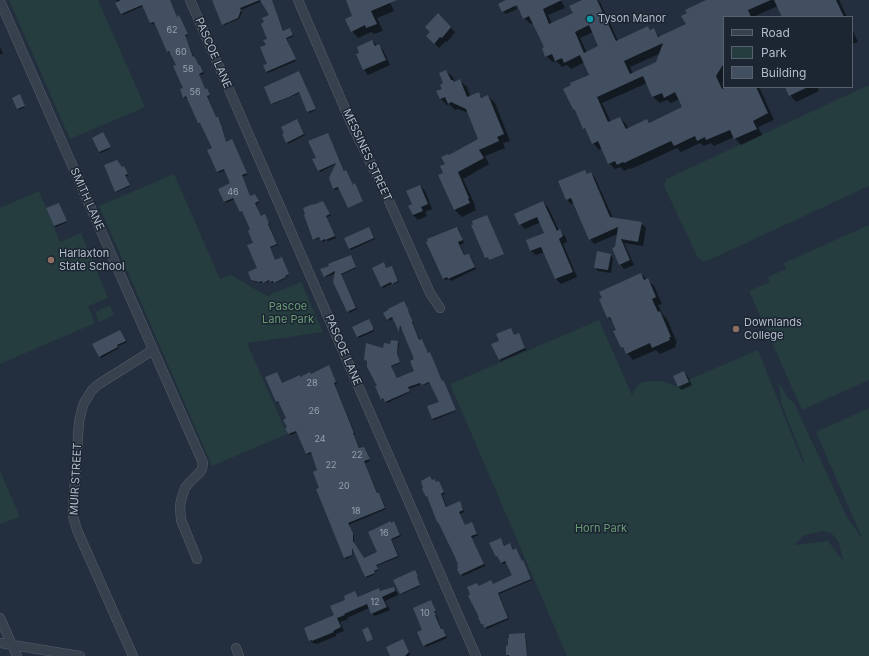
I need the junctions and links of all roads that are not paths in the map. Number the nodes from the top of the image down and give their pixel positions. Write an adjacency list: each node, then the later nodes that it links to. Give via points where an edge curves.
1 (190, 0): 13 (street, PASCOE LANE)
2 (298, 0): 4 (street, MESSINES STREET, via 352,125 430,293)
3 (0, 1): 5 (street, SMITH LANE)
4 (440, 308)
5 (153, 350): 6 (street, SMITH LANE, via 203,463 200,472 185,488 180,507 181,520); 12 (street, MUIR STREET, via 98,384 84,403 79,422 73,509 76,530)
6 (197, 558)
7 (0, 618): 9 (street)
8 (0, 643): 9 (street)
9 (12, 645): 10 (street); 11 (street)
10 (18, 656)
11 (80, 656)
12 (132, 656)
13 (476, 656)

